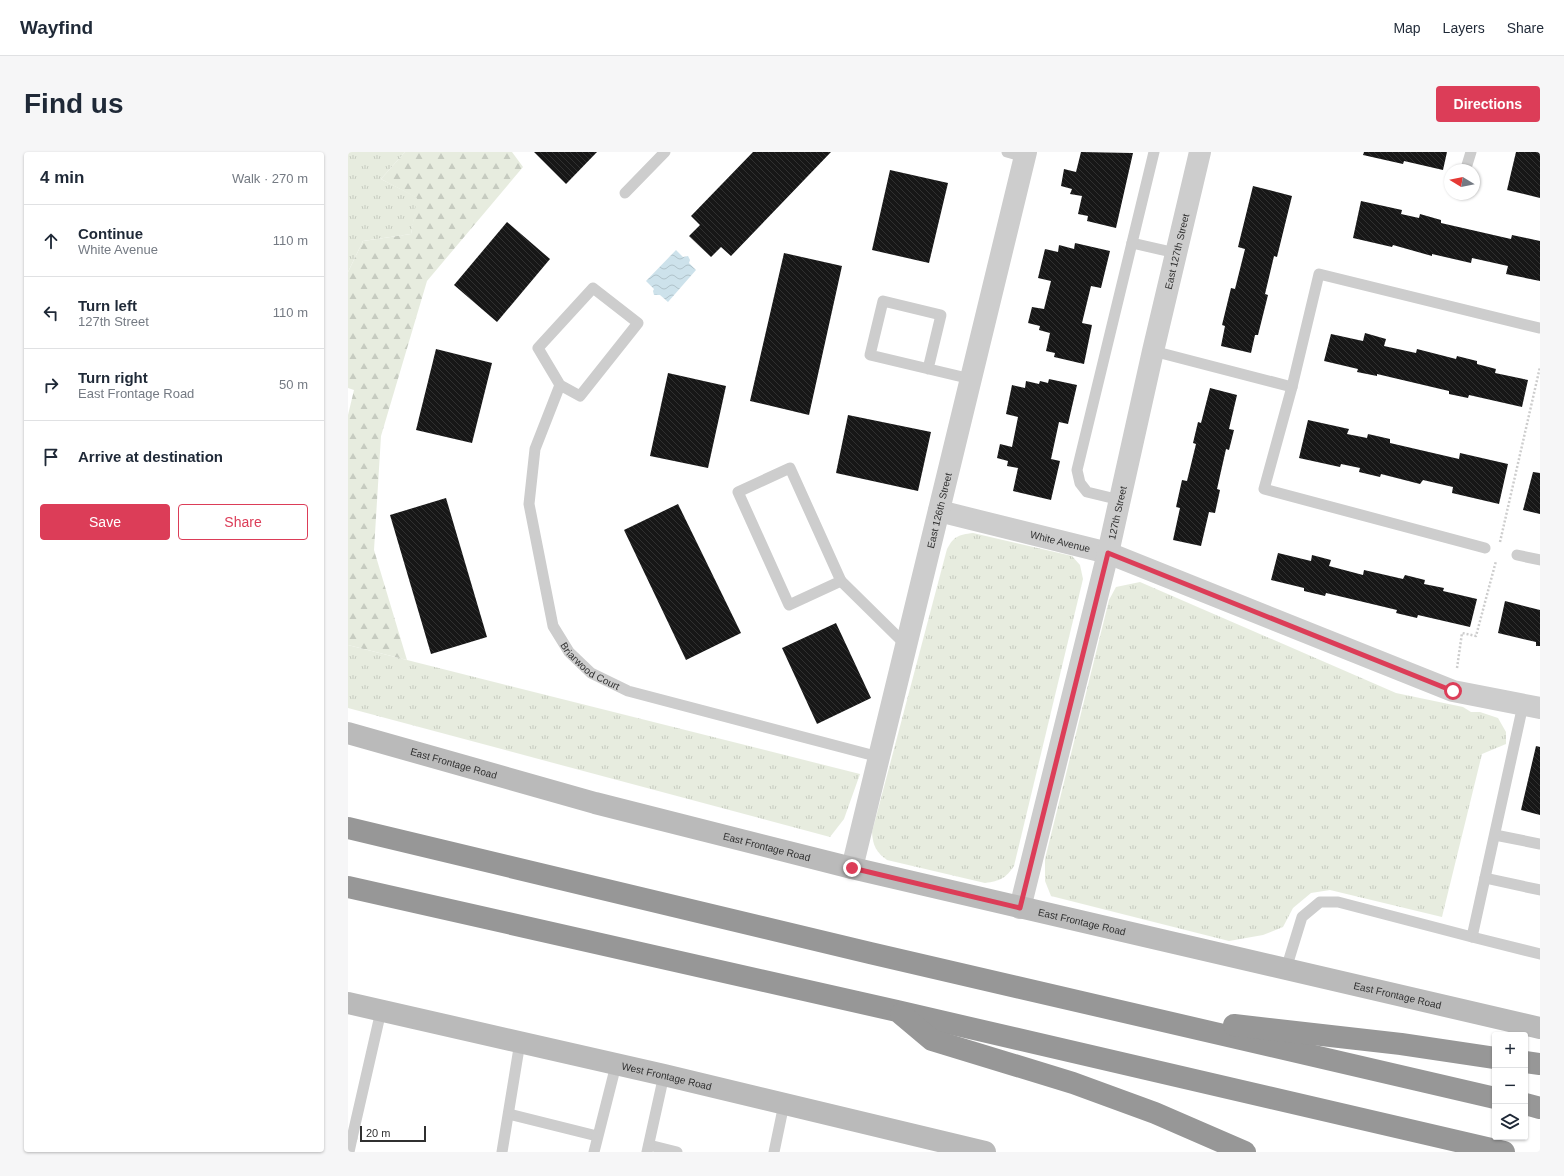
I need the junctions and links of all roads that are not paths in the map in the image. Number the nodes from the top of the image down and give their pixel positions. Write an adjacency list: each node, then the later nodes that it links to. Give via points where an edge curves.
1 (665, 152): 7 (lane)
2 (1154, 152): 8 (lane)
3 (1200, 152): 9 (street, East 127th Street)
4 (1471, 152): 6 (lane)
5 (1019, 154): 13 (street, East 126th Street)
6 (1467, 164)
7 (625, 193)
8 (1132, 243): 9 (lane); 16 (lane, via 1078,470 1080,483 1087,492)
9 (1176, 254): 11 (street, East 127th Street)
10 (1539, 328): 15 (lane, via 1319,274)
11 (1152, 351): 15 (lane); 16 (street, 127th Street)
12 (928, 369): 12 (lane, via 870,355 883,301 941,315); 13 (lane)
13 (971, 379): 17 (street, East 126th Street)
14 (560, 385): 14 (lane, via 580,396 638,323 593,288 538,348); 26 (lane, Briarwood Court, via 535,449 529,504 553,626 569,652 591,673 628,691)
15 (1292, 387): 18 (lane, via 1264,489)
16 (1120, 500): 19 (street, 127th Street)
17 (939, 511): 19 (street, White Avenue); 23 (street, East 126th Street)
18 (1485, 548)
19 (1108, 553): 24 (street, White Avenue, via 1453,691); 34 (street, 127th Street)
20 (1517, 555): 21 (lane)
21 (1540, 560)
22 (841, 581): 22 (lane, via 790,468 738,492 789,605); 23 (lane)
23 (906, 645): 26 (street, East 126th Street)
24 (1532, 707): 28 (lane)
25 (348, 733): 30 (street, East Frontage Road, via 595,803)
26 (879, 757): 30 (street, East 126th Street)
27 (348, 828): 41 (highway)
28 (1495, 835): 29 (lane); 31 (lane)
29 (1540, 844)
30 (852, 868): 34 (street, East Frontage Road)
31 (1485, 878): 33 (lane); 35 (lane)
32 (348, 887): 40 (highway)
33 (1540, 890)
34 (1020, 908): 37 (street, East Frontage Road)
35 (1472, 937): 36 (lane); 37 (lane, via 1338,902 1320,902 1302,917)
36 (1540, 954)
37 (1286, 969): 42 (street, East Frontage Road)
38 (348, 1003): 39 (street, West Frontage Road)
39 (382, 1011): 43 (street, West Frontage Road); 55 (lane)
40 (897, 1011): 63 (highway, via 932,1040 1074,1082); 64 (highway)
41 (1186, 1026): 44 (highway, via 1207,1022 1401,1044); 49 (highway)
42 (1540, 1028)
43 (520, 1042): 46 (street, West Frontage Road); 53 (lane)
44 (1492, 1058)
45 (1528, 1062): 47 (highway)
46 (616, 1064): 48 (street, West Frontage Road); 54 (lane)
47 (1540, 1064)
48 (664, 1075): 50 (street, West Frontage Road); 56 (lane)
49 (1492, 1097)
50 (784, 1104): 61 (lane); 62 (street, West Frontage Road)
51 (1528, 1105): 52 (highway)
52 (1540, 1108)
53 (509, 1114): 54 (lane); 58 (lane)
54 (597, 1136): 59 (lane)
55 (350, 1138): 57 (lane)
56 (648, 1149): 60 (lane)
57 (349, 1152)
58 (502, 1152)
59 (594, 1152)
60 (676, 1152)
61 (774, 1152)
62 (981, 1152)
63 (1245, 1152)
64 (1504, 1152)

